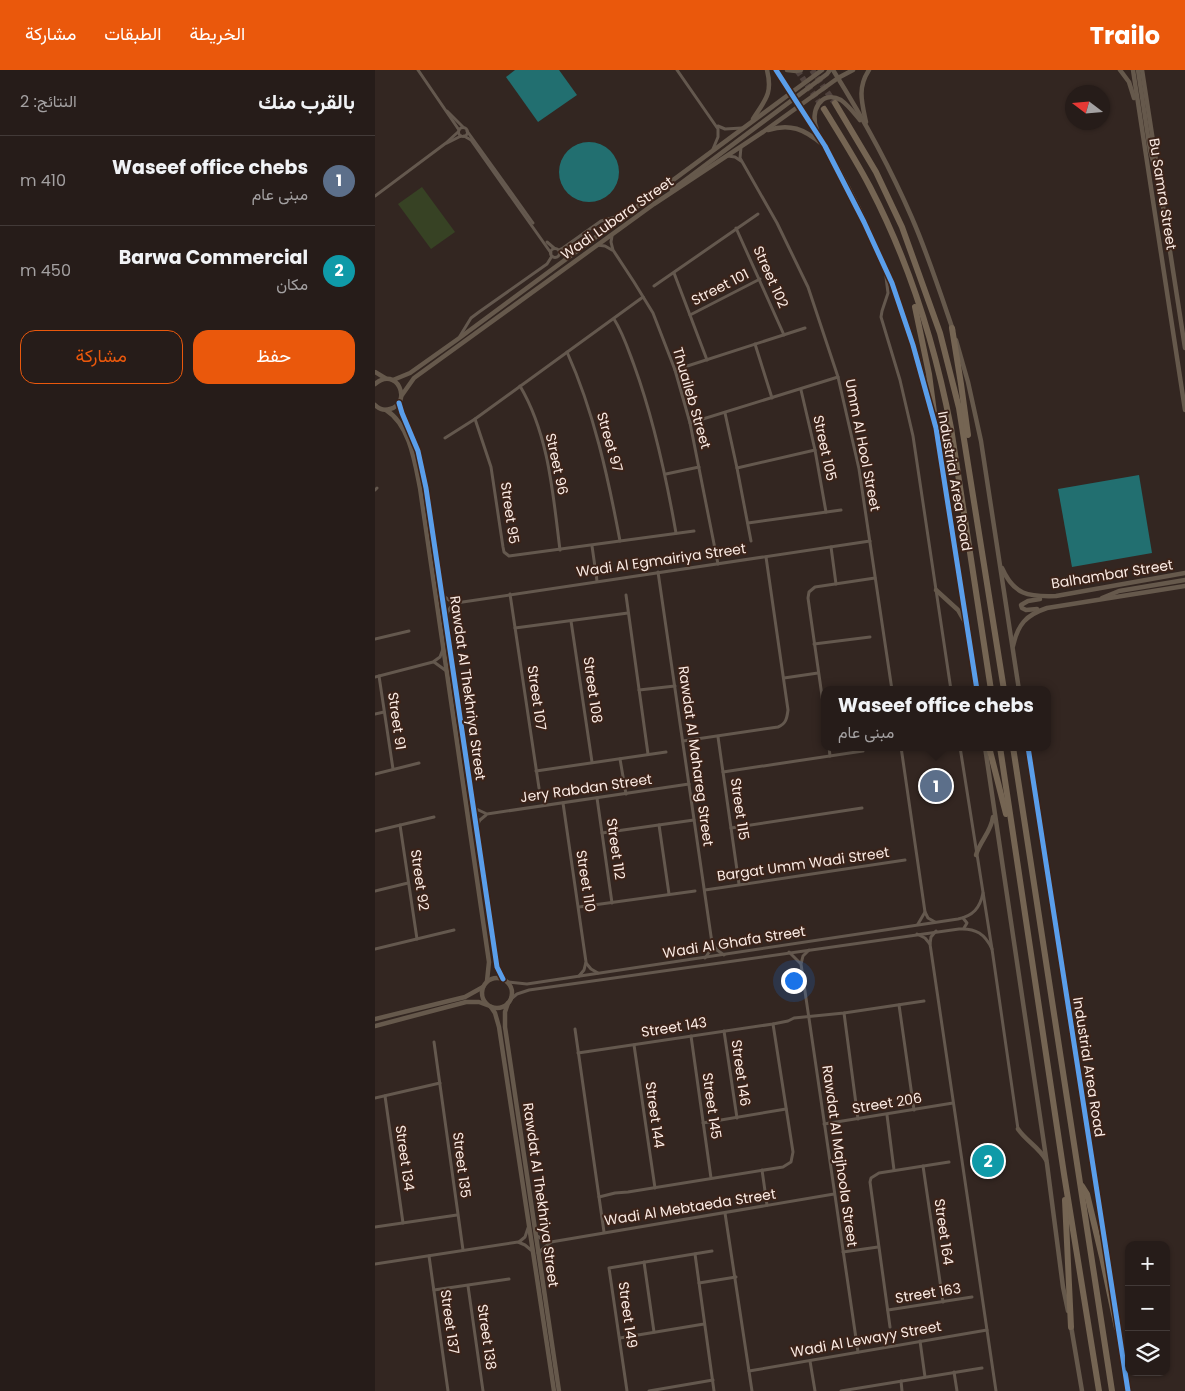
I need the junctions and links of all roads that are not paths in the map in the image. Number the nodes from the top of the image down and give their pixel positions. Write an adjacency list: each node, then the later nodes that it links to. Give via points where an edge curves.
1 (418, 70): 21 (street)
2 (677, 70): 24 (street)
3 (767, 70): 23 (street, via 769,91)
4 (776, 70): 16 (street, Industrial Area Road)
5 (787, 70): 6 (street)
6 (801, 70)
7 (822, 70): 16 (street, Wadi Lubara Street)
8 (834, 70): 15 (street); 17 (street); 19 (street, via 800,97)
9 (853, 70): 15 (street, Wadi Lubara Street)
10 (869, 70): 25 (street, via 861,89)
11 (1120, 70): 22 (street, via 1129,82)
12 (1133, 70): 22 (street, Bu Samra Street)
13 (1138, 70): 38 (street, via 1150,150)
14 (1143, 70): 38 (street, Bu Samra Street)
15 (838, 78): 19 (street, Wadi Lubara Street); 25 (street)
16 (792, 93): 17 (street, Industrial Area Road); 23 (street, Wadi Lubara Street)
17 (795, 98): 19 (street, Industrial Area Road); 41 (street)
18 (835, 103): 90 (highway, Industrial Area Road, via 876,172 917,266 948,360)
19 (800, 105): 30 (street, Wadi Lubara Street); 33 (street, Industrial Area Road)
20 (824, 108): 53 (highway, Industrial Area Road, via 871,189)
21 (447, 110): 26 (street); 28 (street)
22 (1139, 116): 80 (street, Bu Samra Street)
23 (751, 122): 27 (street, Wadi Lubara Street)
24 (716, 124): 27 (street, via 725,129); 35 (street, via 719,133)
25 (867, 126): 33 (street, via 841,100 823,100 816,107 814,116); 59 (street, via 913,220)
26 (463, 127): 28 (street); 29 (street)
27 (742, 128): 35 (street, Wadi Lubara Street)
28 (459, 131): 31 (street); 32 (street)
29 (467, 131): 31 (street); 46 (street)
30 (763, 132): 33 (street, via 791,126); 34 (street, Wadi Lubara Street)
31 (463, 136): 32 (street); 49 (street, via 476,148)
32 (446, 143): 39 (street)
33 (825, 146): 50 (street, Industrial Area Road)
34 (741, 147): 36 (street, Wadi Lubara Street); 37 (street, Umm Al Hool Street)
35 (713, 149): 40 (street, Wadi Lubara Street)
36 (728, 156): 37 (street); 41 (street, Wadi Lubara Street)
37 (743, 163): 68 (street, Umm Al Hool Street, via 808,287)
38 (1161, 188): 63 (street, Bu Samra Street)
39 (375, 196)
40 (651, 196): 47 (street, via 625,214 601,221); 61 (street, Wadi Lubara Street)
41 (654, 204): 44 (street, Wadi Lubara Street)
42 (758, 214): 43 (street)
43 (736, 228): 51 (street); 52 (street, Street 102)
44 (612, 234): 45 (street, Wadi Lubara Street); 48 (street, Thuaileb Street)
45 (597, 245): 48 (street); 74 (street, Wadi Lubara Street, via 414,378)
46 (553, 248): 47 (street); 49 (street)
47 (559, 250): 49 (street, via 555,258)
48 (613, 250): 55 (street, Thuaileb Street)
49 (551, 255): 61 (street, via 547,264 471,318)
50 (883, 263): 84 (street, Industrial Area Road, via 899,302); 115 (street, Industrial Area Road, via 888,289 881,317 913,436)
51 (674, 273): 54 (street); 56 (street)
52 (760, 279): 56 (street, Street 101); 60 (street, Street 102)
53 (911, 281): 84 (highway); 145 (highway, Industrial Area Road, via 944,389)
54 (654, 286)
55 (643, 297): 57 (street); 66 (street, Thuaileb Street, via 653,313)
56 (690, 315): 65 (street)
57 (613, 319): 64 (street); 89 (street, via 641,383)
58 (805, 328): 60 (street)
59 (952, 328): 90 (highway, via 966,415); 103 (street, via 975,409)
60 (784, 335): 62 (street)
61 (458, 339): 70 (street, Wadi Lubara Street, via 410,373)
62 (755, 344): 65 (street); 75 (street)
63 (1185, 348)
64 (567, 352): 72 (street); 98 (street, Street 97, via 581,384 601,451)
65 (707, 360): 66 (street)
66 (675, 370): 83 (street, Thuaileb Street)
67 (375, 372): 69 (street)
68 (838, 377): 73 (street); 97 (street, Umm Al Hool Street, via 851,427)
69 (387, 379): 70 (street); 71 (street)
70 (393, 380): 74 (street, via 400,386)
71 (375, 384)
72 (520, 386): 82 (street); 101 (street, Street 96, via 542,440)
73 (801, 390): 75 (street); 86 (street, Street 105)
74 (402, 395): 76 (street, Wadi Lubara Street)
75 (772, 398): 81 (street)
76 (399, 403): 79 (street); 117 (street, Rawdat Al Thekhriya Street, via 423,468)
77 (375, 405): 78 (street)
78 (378, 409): 79 (street)
79 (386, 410): 133 (street, Rawdat Al Thekhriya Street, via 396,418 413,455)
80 (1185, 410)
81 (725, 413): 83 (street); 88 (street)
82 (475, 419): 85 (street); 101 (street, Street 95, via 491,468 504,552 512,557)
83 (691, 423): 87 (street, Thuaileb Street)
84 (937, 428): 127 (street, Industrial Area Road)
85 (445, 438)
86 (815, 450): 88 (street); 92 (street, Street 105)
87 (699, 467): 89 (street); 104 (street, Thuaileb Street)
88 (737, 468): 93 (street)
89 (666, 474): 95 (street)
90 (971, 476): 146 (highway, Industrial Area Road)
91 (841, 510): 92 (street)
92 (825, 512): 93 (street)
93 (748, 523): 96 (street)
94 (694, 531): 95 (street, Street 95)
95 (677, 533): 98 (street, Street 95)
96 (751, 540)
97 (870, 541): 100 (street, Wadi Al Egmairiya Street); 109 (street, Umm Al Hool Street)
98 (620, 542): 99 (street, Street 95)
99 (592, 546): 101 (street, Street 95); 111 (street)
100 (831, 547): 102 (street, Wadi Al Egmairiya Street); 112 (street)
101 (560, 550)
102 (766, 557): 104 (street, Wadi Al Egmairiya Street); 139 (street)
103 (999, 562): 120 (street, Balhambar Street, via 1010,583 1019,591 1034,596); 134 (street)
104 (718, 564): 106 (street, Wadi Al Egmairiya Street)
105 (1185, 569): 108 (street)
106 (658, 572): 111 (street, Wadi Al Egmairiya Street); 140 (street, Rawdat Al Mahareg Street)
107 (1185, 573): 108 (street, Balhambar Street)
108 (1174, 575): 120 (street, Balhambar Street)
109 (875, 578): 112 (street); 142 (street, Umm Al Hool Street)
110 (1185, 580): 121 (street, via 1119,591)
111 (597, 581): 118 (street, Wadi Al Egmairiya Street)
112 (836, 584): 132 (street, via 809,592)
113 (1185, 586): 114 (street, Balhambar Street)
114 (1173, 588): 116 (street); 121 (street, Balhambar Street)
115 (936, 590): 127 (street, via 958,610); 143 (street, Industrial Area Road)
116 (1185, 590)
117 (443, 594): 122 (street); 125 (street, Rawdat Al Thekhriya Street)
118 (510, 594): 122 (street, Wadi Al Egmairiya Street); 128 (street, Street 107)
119 (626, 595): 124 (street)
120 (1056, 596): 123 (street, via 1021,605 1026,610)
121 (1093, 601): 123 (street, Balhambar Street)
122 (456, 603): 125 (street)
123 (1047, 608): 134 (street, Balhambar Street, via 1031,614 1023,622)
124 (628, 613): 126 (street); 148 (street)
125 (445, 616): 177 (street, Rawdat Al Thekhriya Street)
126 (571, 621): 128 (street); 166 (street, Street 108)
127 (967, 627): 144 (street, Industrial Area Road)
128 (515, 628): 169 (street, Street 107)
129 (409, 631): 131 (street)
130 (870, 637): 132 (street)
131 (375, 639)
132 (814, 644): 137 (street)
133 (443, 649): 135 (street); 136 (street, Rawdat Al Thekhriya Street)
134 (1013, 650): 147 (street)
135 (433, 662): 136 (street); 138 (street)
136 (446, 670): 222 (street, Rawdat Al Thekhriya Street, via 489,962)
137 (818, 673): 139 (street); 141 (street)
138 (377, 677): 149 (street, Street 91)
139 (784, 678): 151 (street, via 788,710 784,724 778,728)
140 (675, 686): 148 (street); 152 (street, Rawdat Al Mahareg Street)
141 (821, 686)
142 (891, 686)
143 (950, 686)
144 (976, 686)
145 (990, 686)
146 (1003, 686)
147 (1018, 686)
148 (639, 690): 163 (street)
149 (384, 712): 150 (street); 168 (street, Street 91)
150 (375, 714)
151 (718, 736): 152 (street); 170 (street, Street 115)
152 (683, 741): 172 (street, Rawdat Al Mahareg Street)
153 (829, 751): 164 (street)
154 (863, 751): 164 (street)
155 (902, 751): 201 (street)
156 (961, 751): 190 (street)
157 (986, 751): 179 (street)
158 (990, 751): 189 (highway)
159 (1000, 751): 189 (highway)
160 (1014, 751): 259 (highway, Industrial Area Road)
161 (1029, 751): 294 (street, Industrial Area Road)
162 (666, 752): 163 (street)
163 (648, 754): 165 (street)
164 (830, 756): 170 (street)
165 (620, 759): 166 (street); 174 (street)
166 (592, 762): 169 (street)
167 (419, 763): 168 (street, Street 91)
168 (393, 769): 171 (street, Street 91)
169 (536, 771): 173 (street, Street 107)
170 (723, 772): 186 (street, Street 115)
171 (375, 774)
172 (689, 784): 174 (street, Jery Rabdan Street); 182 (street, Rawdat Al Mahareg Street)
173 (539, 788)
174 (625, 794): 175 (street, Jery Rabdan Street)
175 (597, 798): 176 (street, Jery Rabdan Street); 188 (street, Street 112)
176 (563, 803): 180 (street, Jery Rabdan Street); 200 (street, Street 110)
177 (474, 808): 180 (street); 185 (street, Rawdat Al Thekhriya Street)
178 (862, 808): 186 (street)
179 (994, 808): 190 (street, via 991,828); 253 (street)
180 (487, 814): 185 (street)
181 (434, 817): 183 (street)
182 (694, 820): 184 (street); 194 (street, Rawdat Al Mahareg Street)
183 (401, 825): 187 (street); 192 (street, Street 92)
184 (659, 825): 188 (street); 198 (street)
185 (476, 827): 223 (street, Rawdat Al Thekhriya Street, via 497,967)
186 (731, 828): 193 (street, Street 115)
187 (375, 831)
188 (603, 833): 199 (street, Street 112)
189 (1013, 834): 257 (highway)
190 (976, 855): 197 (street)
191 (905, 860): 193 (street, Bargat Umm Wadi Street)
192 (409, 883): 195 (street); 209 (street, Street 92)
193 (739, 884): 194 (street, Bargat Umm Wadi Street)
194 (705, 890): 210 (street, Rawdat Al Mahareg Street)
195 (375, 891)
196 (695, 891): 198 (street)
197 (983, 893): 202 (street, via 977,909); 213 (street)
198 (669, 894): 199 (street)
199 (612, 903): 200 (street)
200 (579, 908): 218 (street, Street 110)
201 (925, 912): 203 (street); 204 (street)
202 (963, 918): 203 (street, Wadi Al Ghafa Street); 205 (street, via 967,923)
203 (935, 922): 204 (street, Wadi Al Ghafa Street)
204 (917, 925): 216 (street, Wadi Al Ghafa Street)
205 (964, 928): 207 (street, Wadi Al Ghafa Street); 213 (street, via 984,935)
206 (454, 930): 209 (street)
207 (936, 931): 208 (street, Wadi Al Ghafa Street); 211 (street)
208 (917, 934): 211 (street); 214 (street, Wadi Al Ghafa Street)
209 (417, 939): 212 (street)
210 (713, 943): 216 (street); 217 (street)
211 (930, 944): 243 (street)
212 (375, 949)
213 (992, 949): 251 (street)
214 (809, 950): 215 (street, Wadi Al Ghafa Street); 219 (street)
215 (789, 952): 219 (street); 225 (street, Wadi Al Ghafa Street, via 529,990)
216 (725, 955): 217 (street, Wadi Al Ghafa Street)
217 (705, 958): 220 (street, Wadi Al Ghafa Street)
218 (586, 962): 220 (street); 221 (street)
219 (801, 964): 230 (street, Rawdat Al Majhoola Street)
220 (599, 974): 221 (street, Wadi Al Ghafa Street)
221 (579, 976): 223 (street, Wadi Al Ghafa Street, via 521,985)
222 (487, 981): 223 (street, via 495,978); 224 (street)
223 (506, 981): 225 (street, via 512,990)
224 (483, 987): 228 (street, via 482,997); 231 (street, via 465,997)
225 (509, 1000): 228 (street, via 500,1008); 270 (street, Rawdat Al Thekhriya Street, via 505,1027)
226 (924, 1001): 227 (street, Street 143)
227 (899, 1005): 229 (street, Street 143); 245 (street)
228 (489, 1006): 233 (street, via 466,1002); 268 (street, Rawdat Al Thekhriya Street, via 499,1027)
229 (843, 1013): 230 (street, Street 143); 248 (street)
230 (809, 1017): 232 (street, Street 143); 250 (street, Rawdat Al Majhoola Street)
231 (375, 1019)
232 (773, 1024): 235 (street, Street 143); 244 (street)
233 (375, 1026)
234 (575, 1029): 239 (street)
235 (724, 1031): 236 (street, Street 143); 247 (street, Street 146)
236 (691, 1036): 238 (street, Street 143); 249 (street, Street 145)
237 (434, 1042): 240 (street, Street 135)
238 (634, 1045): 239 (street, Street 143); 260 (street, Street 144)
239 (578, 1053): 262 (street)
240 (440, 1082): 241 (street); 265 (street, Street 135)
241 (385, 1096): 242 (street); 266 (street, Street 134)
242 (375, 1098)
243 (953, 1104): 245 (street, Street 206); 295 (street)
244 (786, 1109): 247 (street); 255 (street, via 792,1158 788,1165)
245 (914, 1110): 246 (street, Street 206)
246 (887, 1115): 248 (street, Street 206); 256 (street)
247 (737, 1118): 249 (street)
248 (858, 1119): 250 (street, Street 206)
249 (703, 1123): 258 (street, Street 145)
250 (824, 1124): 261 (street, Rawdat Al Majhoola Street)
251 (1018, 1129): 253 (street, via 1041,1152)
252 (949, 1162): 254 (street, Street 163)
253 (1047, 1164): 293 (street)
254 (923, 1166): 256 (street, Street 163); 289 (street, Street 164)
255 (762, 1170): 258 (street); 263 (street)
256 (894, 1170): 273 (street, Street 163, via 875,1175 870,1182)
257 (1064, 1174): 293 (highway); 321 (highway)
258 (711, 1178): 260 (street)
259 (1080, 1182): 294 (highway, via 1087,1194); 322 (highway, Industrial Area Road)
260 (655, 1188): 262 (street)
261 (834, 1194): 263 (street, Wadi Al Mebtaeda Street); 277 (street, Rawdat Al Majhoola Street)
262 (599, 1197): 269 (street)
263 (767, 1205): 264 (street, Wadi Al Mebtaeda Street)
264 (725, 1213): 269 (street, Wadi Al Mebtaeda Street); 283 (street)
265 (457, 1215): 266 (street); 274 (street, Street 135)
266 (403, 1223): 267 (street)
267 (375, 1227)
268 (528, 1228): 271 (street, via 525,1237); 275 (street, Rawdat Al Thekhriya Street)
269 (604, 1232): 272 (street, Wadi Al Mebtaeda Street)
270 (536, 1234): 272 (street); 278 (street, Rawdat Al Thekhriya Street)
271 (518, 1242): 274 (street); 275 (street)
272 (551, 1242): 278 (street)
273 (878, 1246): 277 (street); 290 (street, Street 163)
274 (463, 1250): 280 (street)
275 (531, 1250): 309 (street, Rawdat Al Thekhriya Street)
276 (712, 1251): 279 (street, Street 149)
277 (843, 1252): 299 (street, Rawdat Al Majhoola Street)
278 (539, 1253): 310 (street, Rawdat Al Thekhriya Street)
279 (695, 1254): 281 (street, Street 149); 285 (street)
280 (429, 1255): 282 (street); 287 (street, Street 137)
281 (645, 1262): 296 (street); 297 (street, Street 149, via 609,1268)
282 (375, 1264)
283 (735, 1277): 285 (street); 302 (street)
284 (509, 1279): 286 (street, Street 138)
285 (699, 1283): 291 (street)
286 (468, 1286): 287 (street, Street 138); 308 (street, Street 138)
287 (434, 1290): 307 (street, Street 137)
288 (972, 1297): 289 (street, Street 163)
289 (943, 1302): 290 (street, Street 163)
290 (888, 1310): 292 (street, Street 163)
291 (705, 1324): 296 (street); 305 (street)
292 (890, 1327)
293 (1071, 1327): 320 (street)
294 (1117, 1328): 323 (street, Industrial Area Road)
295 (987, 1330): 298 (street, Wadi Al Lewayy Street); 319 (street)
296 (654, 1332): 297 (street)
297 (620, 1338): 311 (street, Street 149)
298 (920, 1342): 299 (street, Wadi Al Lewayy Street); 304 (street)
299 (858, 1352): 300 (street, Wadi Al Lewayy Street)
300 (810, 1361): 302 (street, Wadi Al Lewayy Street); 315 (street)
301 (982, 1368): 303 (street)
302 (749, 1371): 314 (street)
303 (954, 1372): 304 (street); 318 (street)
304 (925, 1377): 306 (street)
305 (713, 1380): 312 (street); 313 (street)
306 (901, 1381): 316 (street); 317 (street)
307 (448, 1391)
308 (483, 1391)
309 (553, 1391)
310 (559, 1391)
311 (627, 1391)
312 (650, 1391)
313 (715, 1391)
314 (751, 1391)
315 (815, 1391)
316 (843, 1391)
317 (902, 1391)
318 (957, 1391)
319 (996, 1391)
320 (1082, 1391)
321 (1099, 1391)
322 (1112, 1391)
323 (1128, 1391)

